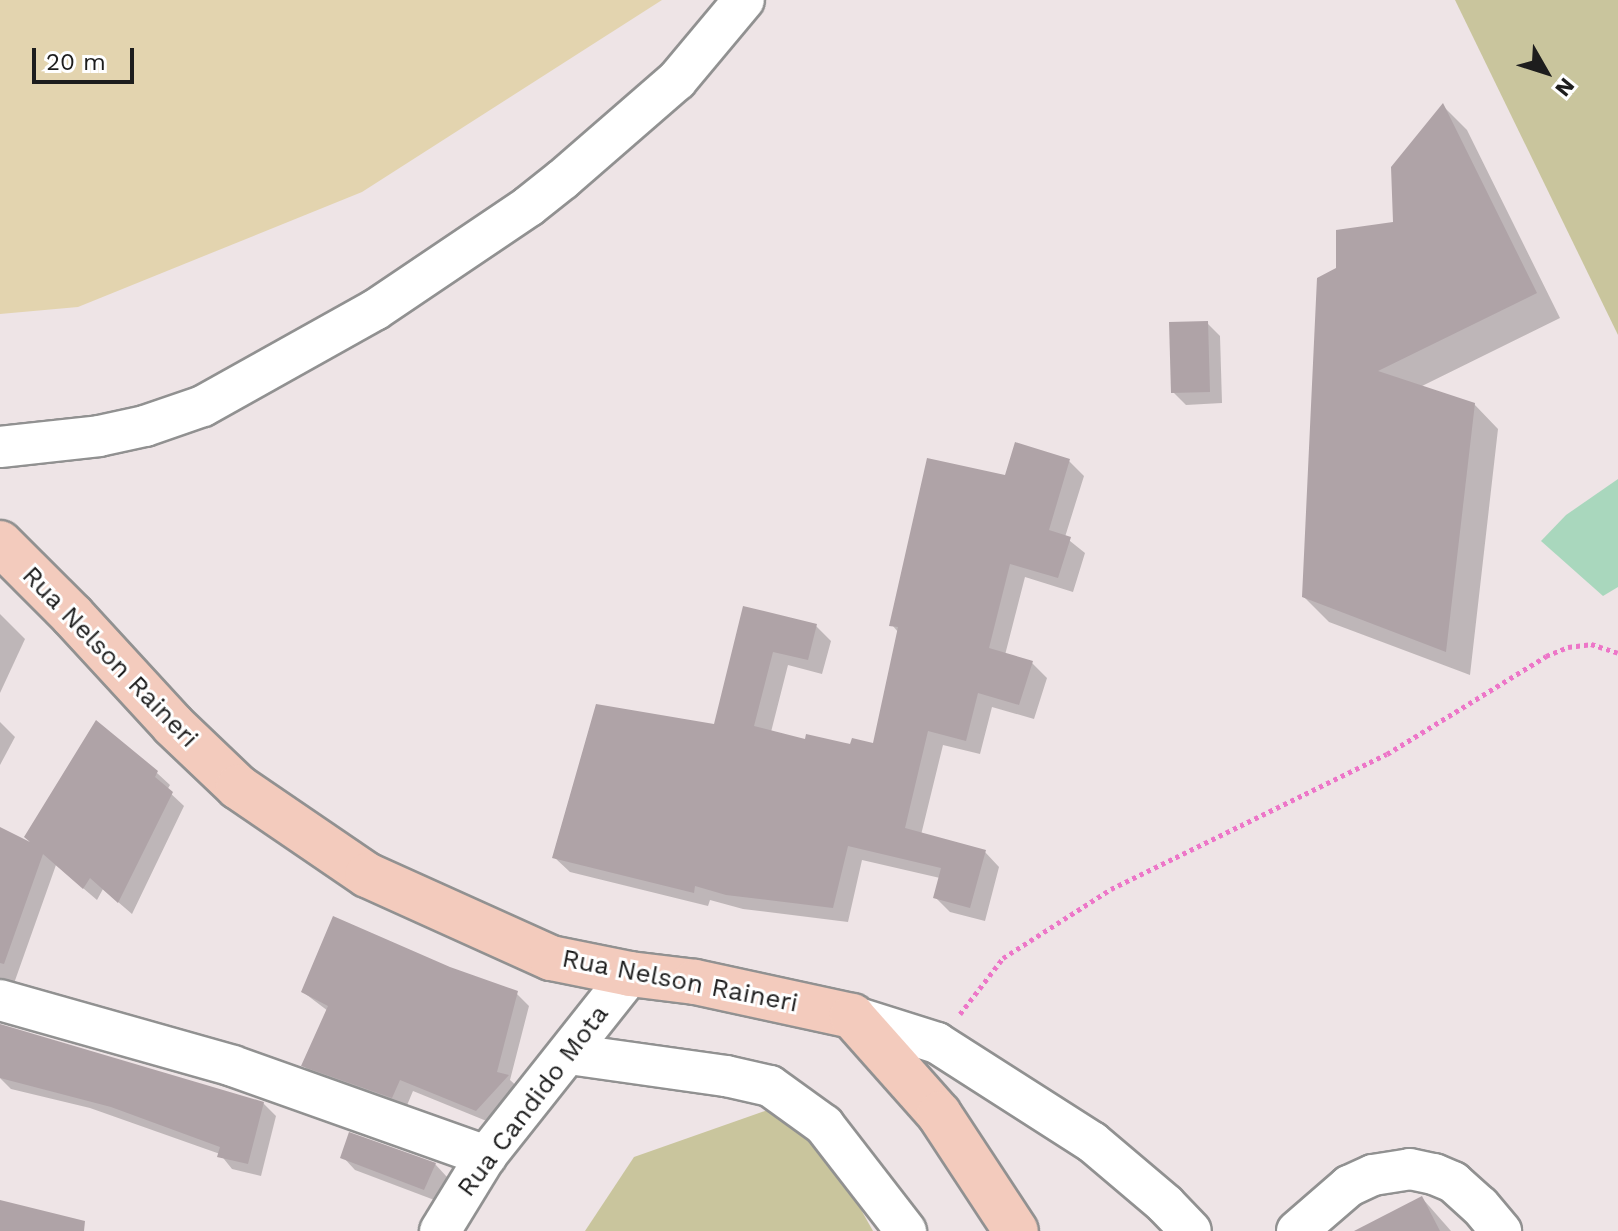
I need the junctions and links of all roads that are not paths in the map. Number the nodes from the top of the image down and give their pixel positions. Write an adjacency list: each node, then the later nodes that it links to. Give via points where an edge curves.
1 (744, 0): 2 (street, via 677,80 563,179 375,310 203,406 99,436)
2 (0, 447)
3 (0, 543): 4 (main road, Rua Nelson Raineri, via 173,725 238,787 299,832 367,875 551,958)
4 (630, 974): 6 (main road, Rua Nelson Raineri, via 695,982); 7 (street, Rua Candido Mota)
5 (0, 1000): 8 (street, via 233,1066)
6 (852, 1016): 11 (main road, via 939,1114); 12 (street, via 937,1043 1092,1142)
7 (569, 1054): 8 (street, Rua Candido Mota); 10 (street, via 770,1086 824,1125)
8 (486, 1156): 9 (street, Rua Candido Mota)
9 (440, 1231)
10 (906, 1231)
11 (1016, 1231)
12 (1191, 1231)
13 (1297, 1231): 14 (street, via 1349,1186 1373,1175 1410,1169 1453,1182)
14 (1501, 1231)

